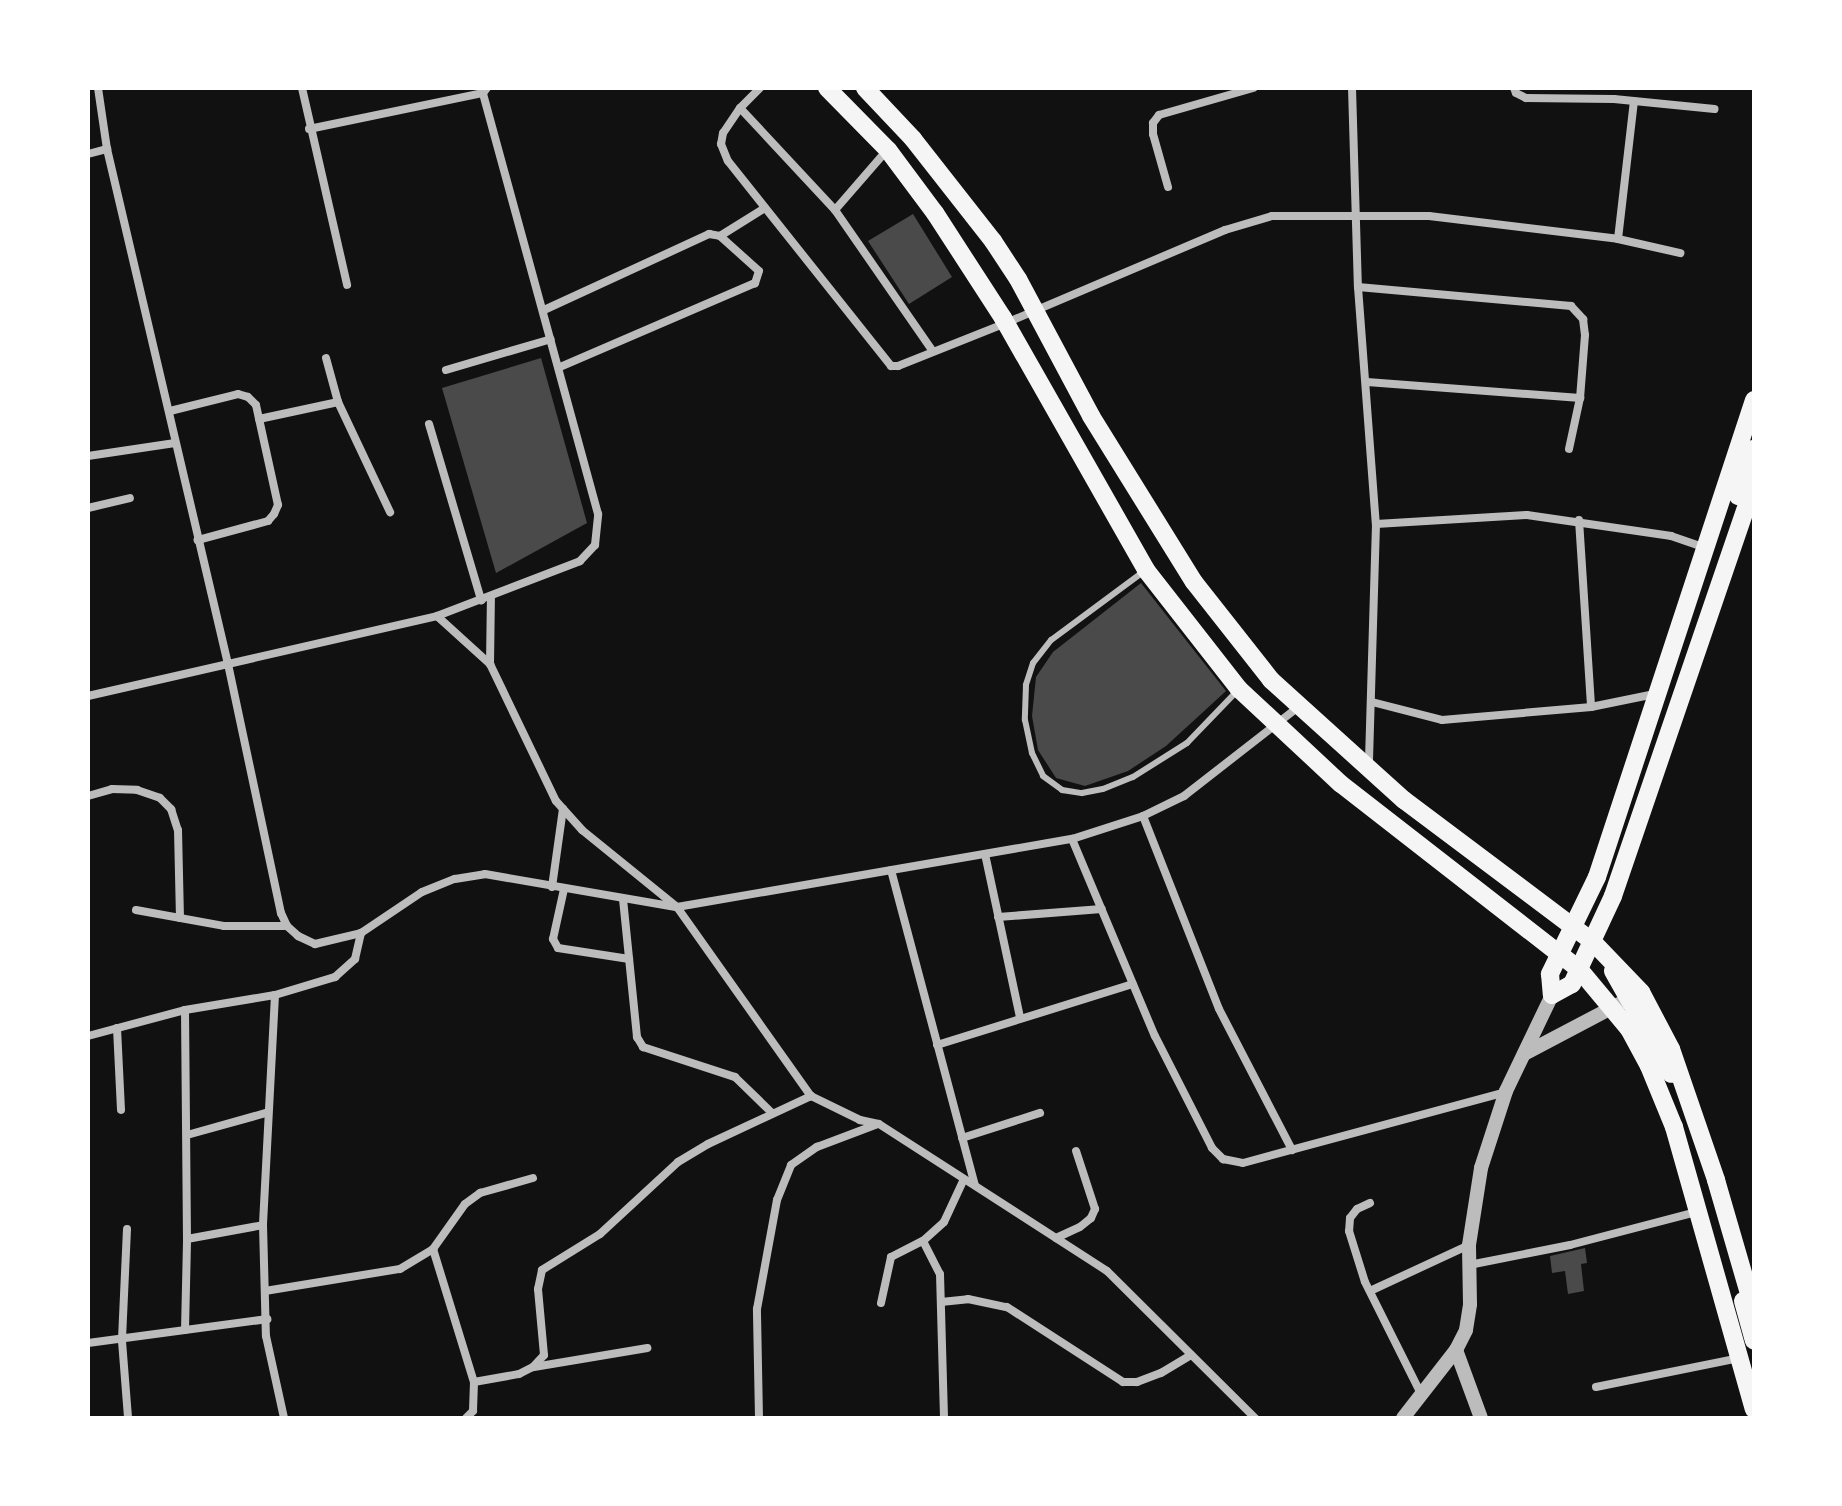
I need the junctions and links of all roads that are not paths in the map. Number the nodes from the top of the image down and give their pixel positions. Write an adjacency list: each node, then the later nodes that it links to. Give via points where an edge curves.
1 (98, 88): 18 (street)
2 (302, 88): 17 (street)
3 (760, 88): 15 (street)
4 (827, 88): 19 (highway)
5 (837, 88): 142 (highway, via 879,128 950,219 1157,571 1238,677 1410,830 1551,934 1612,989 1668,1091)
6 (852, 88): 90 (highway, via 954,204 1029,320 1144,524 1239,661 1336,755 1412,818)
7 (1253, 88): 21 (street, via 1159,115 1153,134)
8 (1352, 88): 24 (street)
9 (1514, 88): 13 (street, via 1526,98)
10 (1616, 88): 13 (street)
11 (873, 90): 31 (highway, via 958,193)
12 (485, 91): 17 (street); 30 (street)
13 (1614, 99): 14 (street)
14 (1634, 101): 16 (street); 26 (street)
15 (740, 108): 22 (street, via 726,125 721,144); 23 (street)
16 (1715, 109)
17 (309, 129): 28 (street)
18 (107, 149): 20 (street); 42 (street)
19 (888, 150): 23 (street); 32 (highway)
20 (88, 154)
21 (1168, 187)
22 (765, 208): 25 (street); 34 (street, via 891,366)
23 (835, 210): 34 (street)
24 (1358, 214): 26 (street, via 1429,216); 29 (street); 31 (street, via 1252,221)
25 (720, 236): 30 (street, via 697,237); 36 (street, via 754,263 759,271 755,283)
26 (1618, 239): 27 (street)
27 (1680, 253)
28 (347, 285)
29 (1358, 287): 38 (street); 39 (street, via 1571,306 1583,319 1585,335)
30 (544, 310): 33 (street)
31 (1035, 311): 32 (street); 67 (highway, via 1091,416 1194,582)
32 (1006, 323): 34 (street); 57 (highway)
33 (551, 339): 36 (street); 37 (street)
34 (932, 350)
35 (326, 358): 41 (street)
36 (560, 367): 58 (street, via 598,514 595,545 580,561)
37 (446, 370)
38 (1367, 382): 39 (street); 54 (street)
39 (1580, 398): 46 (street)
40 (1754, 400): 56 (highway)
41 (338, 402): 43 (street); 52 (street)
42 (170, 411): 43 (street, via 238,394 256,405); 45 (street)
43 (259, 419): 55 (street, via 278,505 274,514 268,521)
44 (429, 424): 58 (street)
45 (175, 443): 48 (street); 55 (street)
46 (1569, 449)
47 (1754, 449): 90 (highway, via 1598,911 1596,926)
48 (88, 456)
49 (1754, 484): 87 (highway, via 1648,800)
50 (130, 498): 51 (street)
51 (88, 508)
52 (390, 512)
53 (1579, 520): 54 (street, via 1527,515); 56 (street, via 1671,536); 66 (street)
54 (1376, 524): 65 (street)
55 (198, 540): 60 (street)
56 (1706, 548): 63 (highway)
57 (1146, 570): 62 (highway); 62 (lane, via 1051,640 1033,663 1025,720 1043,776 1062,790 1082,793 1133,777 1187,743)
58 (486, 598): 59 (street); 61 (street)
59 (437, 616): 60 (street); 61 (street)
60 (228, 664): 64 (street); 84 (street)
61 (490, 664): 71 (street)
62 (1239, 689): 68 (highway)
63 (1656, 694): 66 (street); 85 (highway, via 1597,877)
64 (88, 696)
65 (1372, 702): 66 (street, via 1442,720); 69 (street)
66 (1591, 707)
67 (1297, 708): 68 (street); 69 (highway)
68 (1274, 724): 72 (street, via 1184,796); 88 (highway, via 1398,831)
69 (1368, 769): 85 (highway)
70 (88, 796): 83 (street, via 112,789 137,790 160,798 171,809 178,830)
71 (563, 809): 76 (street); 79 (street)
72 (1143, 816): 73 (street); 112 (street, via 1213,997)
73 (1072, 839): 74 (street); 80 (street)
74 (985, 854): 75 (street); 82 (street)
75 (891, 870): 79 (street); 101 (street)
76 (552, 887): 77 (street); 86 (street, via 485,874 455,879 422,892)
77 (564, 889): 78 (street); 89 (street, via 553,939 558,948)
78 (623, 899): 79 (street); 89 (street)
79 (677, 907): 104 (street)
80 (1102, 909): 82 (street); 92 (street)
81 (136, 910): 83 (street)
82 (998, 917): 98 (street)
83 (180, 918): 84 (street, via 224,926)
84 (287, 926): 86 (street, via 315,944)
85 (1575, 927): 87 (highway); 88 (highway)
86 (361, 933): 94 (street, via 348,968)
87 (1592, 941): 91 (highway); 93 (highway)
88 (1561, 954): 91 (highway); 95 (highway, via 1550,974)
89 (629, 959): 107 (street, via 637,1037 643,1047 735,1077)
90 (1611, 966): 135 (highway, via 1674,1081)
91 (1579, 969): 95 (highway, via 1572,984); 96 (highway)
92 (1133, 984): 98 (street); 112 (street, via 1212,1148 1223,1159 1243,1163)
93 (1641, 992): 96 (street); 131 (highway, via 1671,1049)
94 (275, 995): 97 (street); 106 (street)
95 (1552, 995): 102 (street)
96 (1612, 1008): 102 (street); 118 (highway, via 1649,1066)
97 (185, 1010): 99 (street); 110 (street)
98 (1020, 1017): 101 (street)
99 (117, 1028): 100 (street); 105 (street)
100 (88, 1036)
101 (937, 1045): 111 (street)
102 (1524, 1055): 103 (street)
103 (1506, 1091): 112 (street); 124 (street, via 1481,1168)
104 (811, 1096): 107 (street); 109 (street)
105 (121, 1110)
106 (266, 1113): 110 (street); 119 (street)
107 (772, 1113): 141 (street, via 678,1162 600,1234 542,1270 538,1289 544,1355)
108 (1040, 1113): 111 (street)
109 (879, 1124): 115 (street); 150 (street, via 817,1147 791,1165 777,1200 757,1309)
110 (187, 1135): 122 (street)
111 (962, 1138): 116 (street)
112 (1292, 1150)
113 (1076, 1151): 121 (street, via 1095,1209 1080,1227)
114 (533, 1178): 125 (street, via 480,1193 465,1204)
115 (964, 1179): 116 (street); 123 (street, via 944,1222)
116 (975, 1186): 121 (street)
117 (1370, 1203): 128 (street, via 1350,1218 1349,1231)
118 (1699, 1211): 126 (street); 140 (highway)
119 (263, 1225): 122 (street); 127 (street)
120 (127, 1229): 134 (street)
121 (1056, 1238): 139 (street, via 1107,1271)
122 (187, 1239): 133 (street)
123 (923, 1241): 129 (street, via 940,1274); 130 (street, via 891,1257)
124 (1469, 1245): 126 (street); 128 (street)
125 (433, 1249): 127 (street, via 400,1269); 143 (street)
126 (1468, 1265): 138 (street, via 1470,1304)
127 (265, 1291): 132 (street)
128 (1370, 1291): 145 (street)
129 (941, 1302): 139 (street, via 968,1299 1007,1307 1123,1382 1161,1373); 151 (street)
130 (881, 1303)
131 (1754, 1311)
132 (267, 1319): 133 (street); 148 (street)
133 (185, 1330): 134 (street)
134 (122, 1341): 136 (street); 147 (street)
135 (1754, 1341)
136 (88, 1343)
137 (647, 1348): 141 (street)
138 (1456, 1350): 145 (street); 154 (street)
139 (1191, 1355): 152 (street)
140 (1740, 1358): 144 (street); 146 (highway)
141 (533, 1367): 143 (street)
142 (1754, 1376)
143 (474, 1382): 149 (street, via 473,1411)
144 (1596, 1387)
145 (1422, 1395): 153 (street)
146 (1754, 1409)
147 (128, 1418)
148 (284, 1418)
149 (466, 1418)
150 (759, 1418)
151 (944, 1418)
152 (1255, 1418)
153 (1403, 1418)
154 (1481, 1418)

